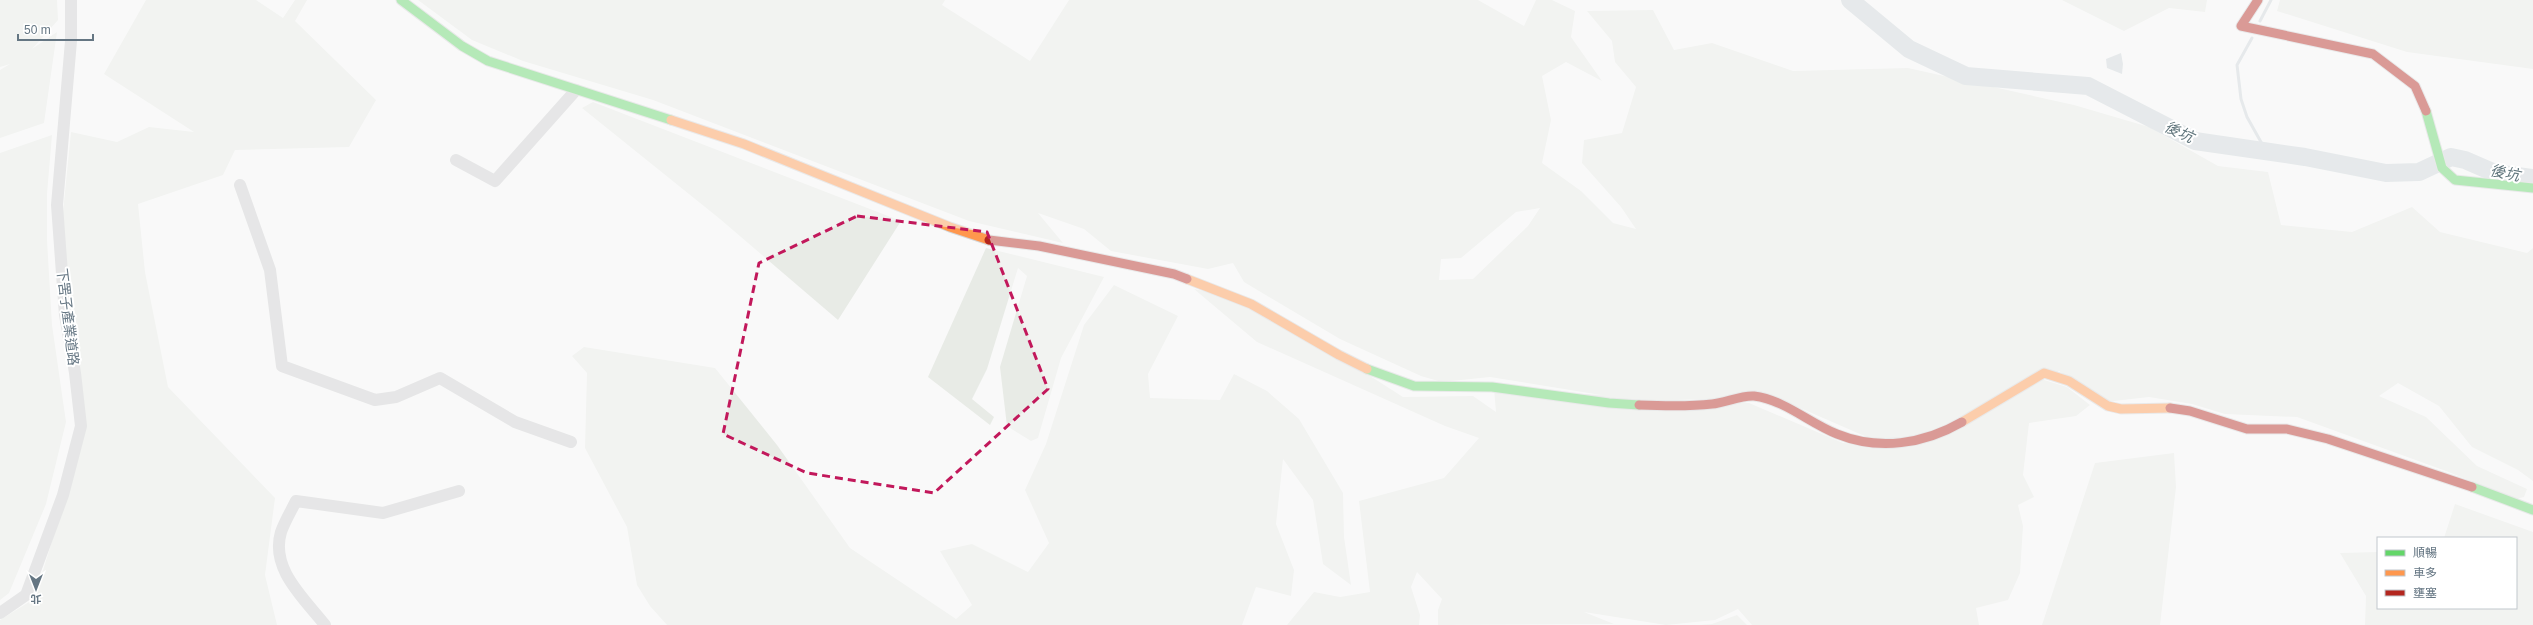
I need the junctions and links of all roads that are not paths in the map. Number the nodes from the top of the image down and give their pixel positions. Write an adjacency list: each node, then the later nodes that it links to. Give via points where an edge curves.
1 (71, 0): 11 (street, 下罟子產業道路, via 71,41 57,205 65,315 76,373 81,426 63,495 26,595)
2 (401, 0): 4 (street, via 462,46 488,61)
3 (2258, 0): 7 (street, via 2241,26 2373,54 2415,86 2423,100 2442,168 2446,174 2455,180)
4 (576, 90): 5 (street, via 501,178 495,181); 10 (street, via 744,144 950,227 993,241 1040,246 1174,274 1250,304 1339,356 1385,377 1414,386 1492,387 1609,403 1685,407 1753,396 1794,410 1837,434 1882,445 1941,434 2044,373 2069,381 2108,406 2121,409 2159,407 2190,411 2247,429 2287,429 2328,439 2432,472)
5 (456, 160)
6 (240, 185): 8 (street, via 270,270 282,366 375,400 396,396 440,378 515,422)
7 (2533, 188)
8 (572, 442)
9 (458, 491): 12 (street, via 383,513 296,501 281,532 279,558 283,571)
10 (2533, 510)
11 (0, 613)
12 (326, 625)

